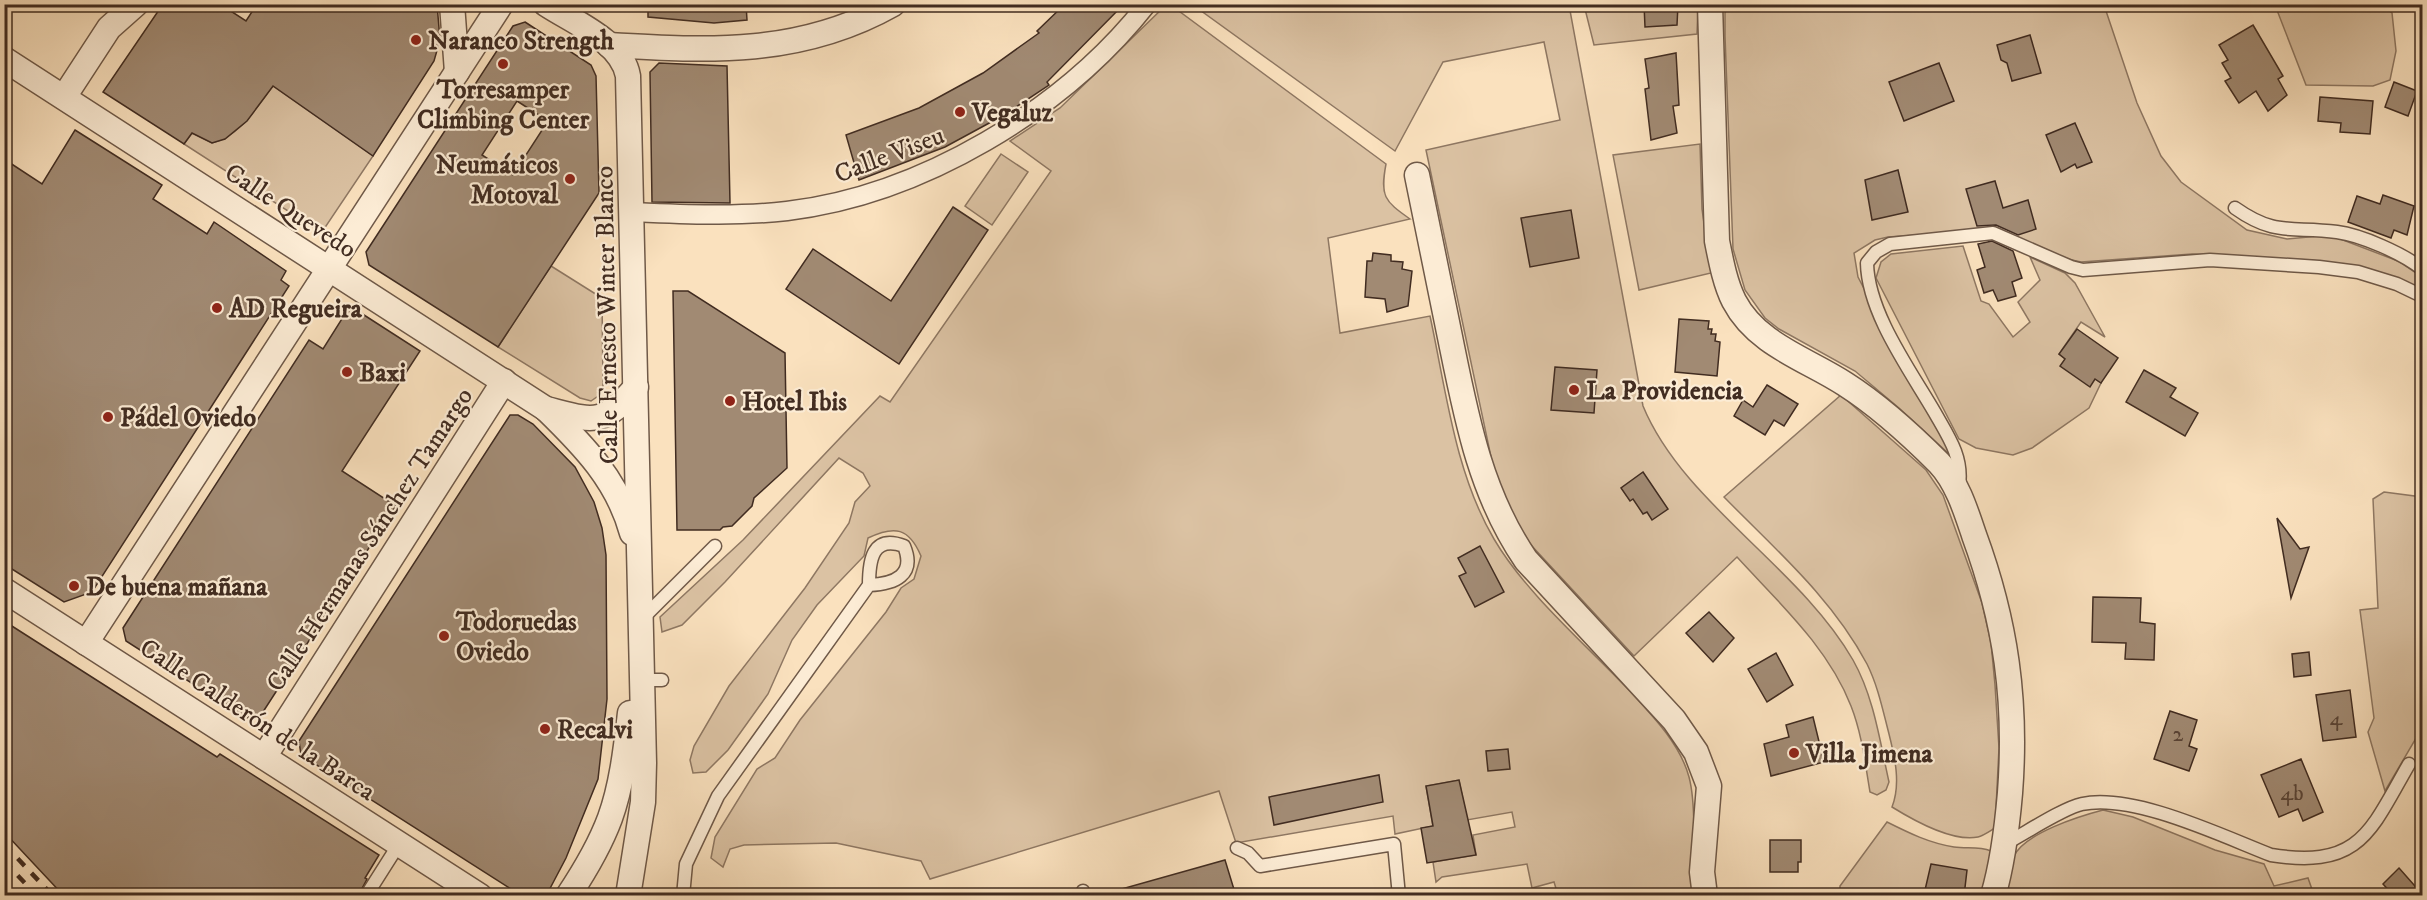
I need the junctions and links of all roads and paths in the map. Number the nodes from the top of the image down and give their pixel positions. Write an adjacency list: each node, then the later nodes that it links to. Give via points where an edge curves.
1 (136, 4): 11 (street, via 109,28)
2 (452, 4): 10 (street)
3 (501, 4): 10 (street)
4 (546, 4): 8 (street, Calle Ernesto Winter Blanco)
5 (893, 4): 8 (street, via 848,26 796,41 745,49)
6 (1147, 4): 14 (street, Calle Viseu, via 1131,25 1060,90 1011,126 958,157 888,186 788,211 722,215)
7 (1710, 4): 21 (street, via 1717,241 1734,301 1747,321 1773,343 1866,399 1940,464)
8 (609, 45): 14 (street, Calle Ernesto Winter Blanco, via 626,64 628,76)
9 (8, 68): 11 (street, Calle Quevedo)
10 (457, 72): 15 (street)
11 (64, 97): 15 (street, Calle Quevedo)
12 (1417, 175): 39 (street, via 1462,399 1492,503 1526,560 1674,720 1696,752 1708,786 1702,872)
13 (2235, 208): 16 (lane, via 2252,220 2287,231 2349,234)
14 (632, 212): 19 (street, Calle Ernesto Winter Blanco)
15 (328, 268): 18 (street, Calle Quevedo); 27 (street)
16 (2422, 269)
17 (2422, 296): 21 (lane, via 2358,272 2319,267 2210,260 2083,270 1993,233 1890,244 1876,252 1867,264 1867,280 1888,330 1957,453)
18 (504, 381): 20 (street, Calle Quevedo); 28 (street, Calle Hermanas Sánchez Tamargo)
19 (636, 387): 20 (street, Calle Quevedo, via 609,414 597,419); 23 (street, Calle Ernesto Winter Blanco)
20 (546, 409): 23 (street, Calle Quevedo, via 610,480 626,510)
21 (1958, 492): 31 (street, via 1992,584 2006,644 2013,754)
22 (715, 546): 26 (lane)
23 (640, 563): 26 (street, Calle Ernesto Winter Blanco)
24 (869, 585): 37 (lane, via 718,796 686,864)
25 (4, 590): 27 (street, Calle Calderón de la Barca)
26 (641, 625): 35 (street, Calle Ernesto Winter Blanco, via 626,751 610,818); 36 (street, Calle Ernesto Winter Blanco, via 652,680 643,802)
27 (86, 643): 28 (street, Calle Calderón de la Barca)
28 (264, 757): 30 (street, Calle Calderón de la Barca)
29 (2409, 764): 31 (lane, via 2368,833 2352,849 2332,856 2271,855 2135,806 2109,801 2080,804)
30 (399, 844): 33 (lane); 34 (street, Calle Calderón de la Barca)
31 (2005, 844): 40 (street)
32 (1237, 848): 38 (lane, via 1260,866 1394,844)
33 (366, 896)
34 (480, 896)
35 (568, 896)
36 (628, 896)
37 (683, 896)
38 (1399, 896)
39 (1705, 896)
40 (1993, 896)

